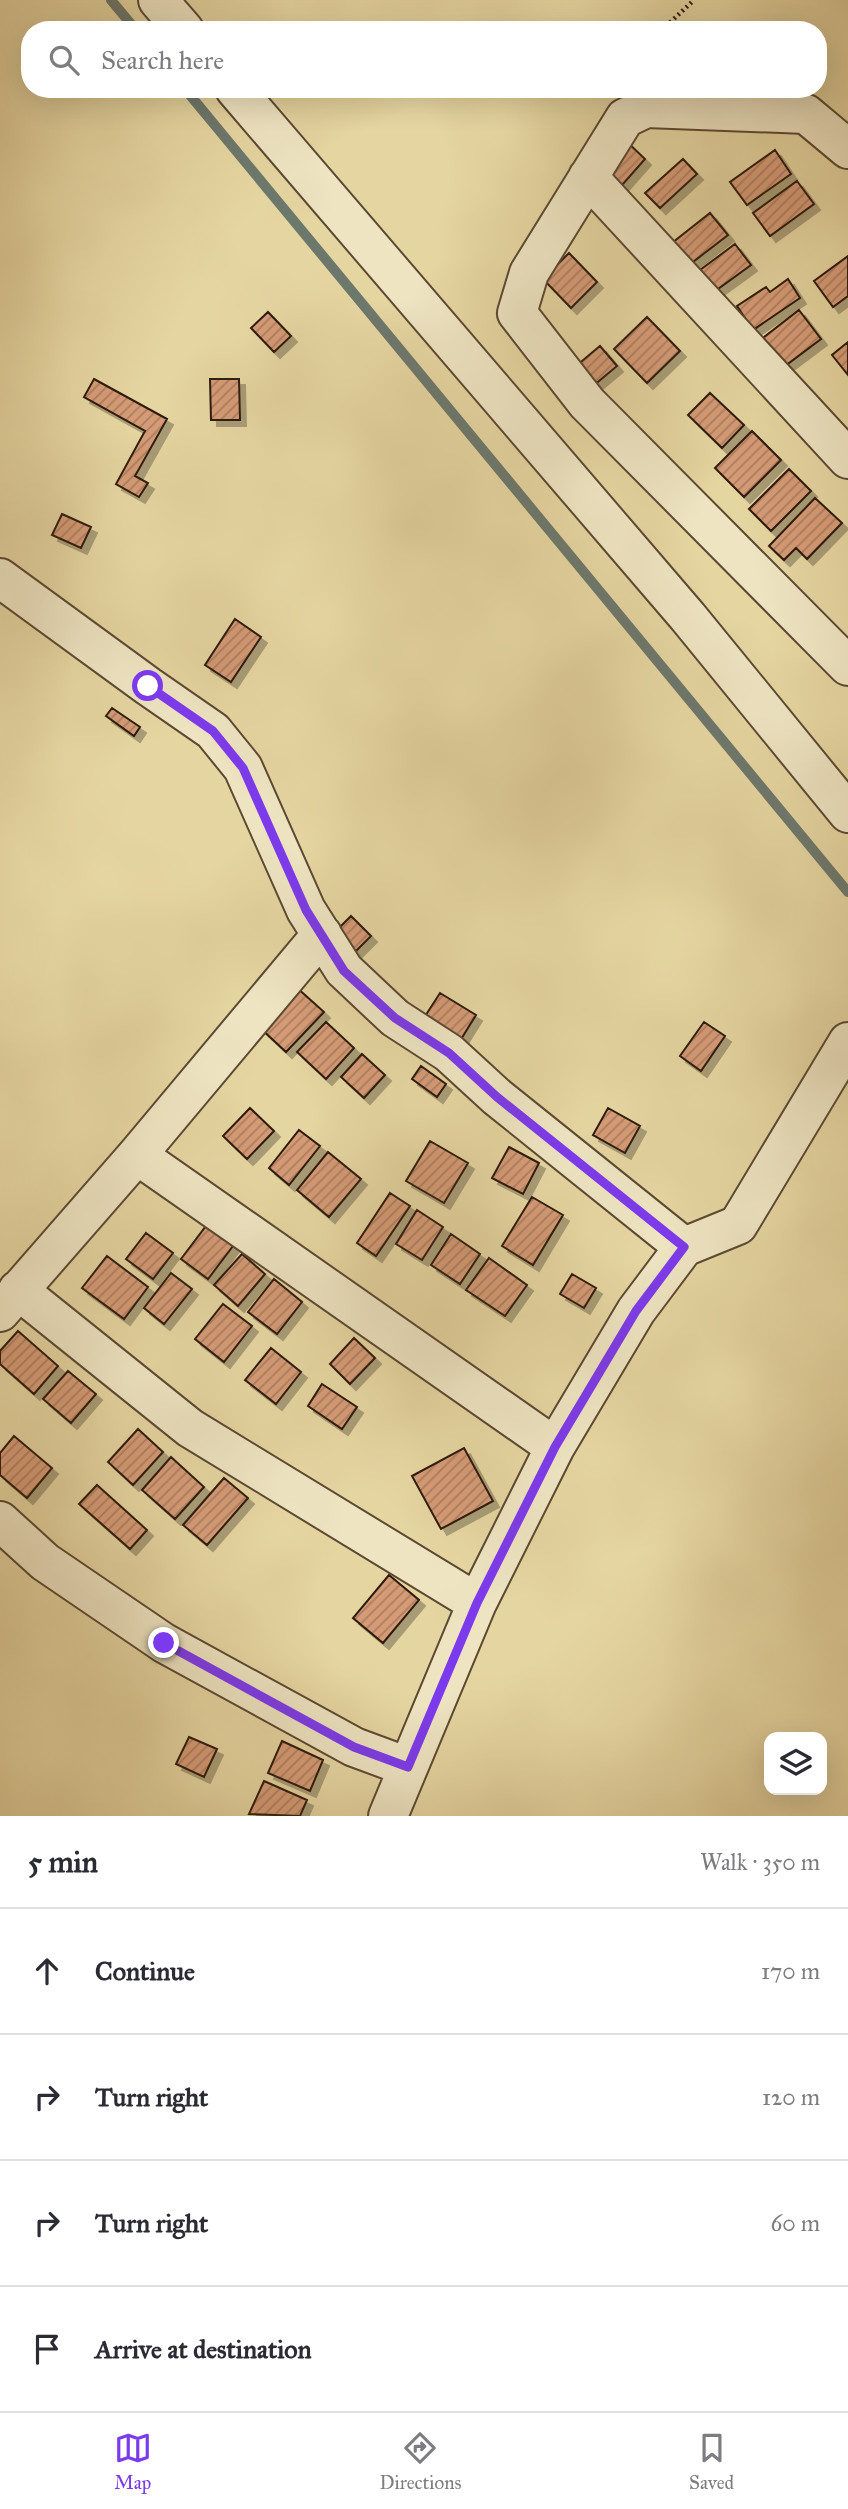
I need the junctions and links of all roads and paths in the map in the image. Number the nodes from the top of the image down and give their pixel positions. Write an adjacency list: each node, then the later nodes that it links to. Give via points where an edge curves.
1 (158, 0): 3 (street)
2 (694, 0): 4 (path)
3 (176, 21)
4 (672, 21)
5 (243, 98): 11 (street, via 688,617)
6 (848, 149): 7 (street, via 806,114 646,108 625,118)
7 (588, 177): 8 (street); 10 (street, via 529,273 517,313 587,402)
8 (848, 459)
9 (0, 578): 12 (street, via 213,731 243,768)
10 (848, 666)
11 (848, 813)
12 (321, 934): 14 (street); 15 (street, via 344,971 395,1018 449,1053)
13 (848, 1042): 15 (street, via 738,1225)
14 (137, 1155): 16 (street); 17 (street)
15 (684, 1247): 17 (street, via 636,1311)
16 (9, 1301): 19 (street, via 190,1428)
17 (555, 1447): 19 (street)
18 (0, 1521): 20 (street, via 45,1562 164,1643 354,1747)
19 (477, 1603): 20 (street)
20 (408, 1767): 21 (street)
21 (388, 1816)

